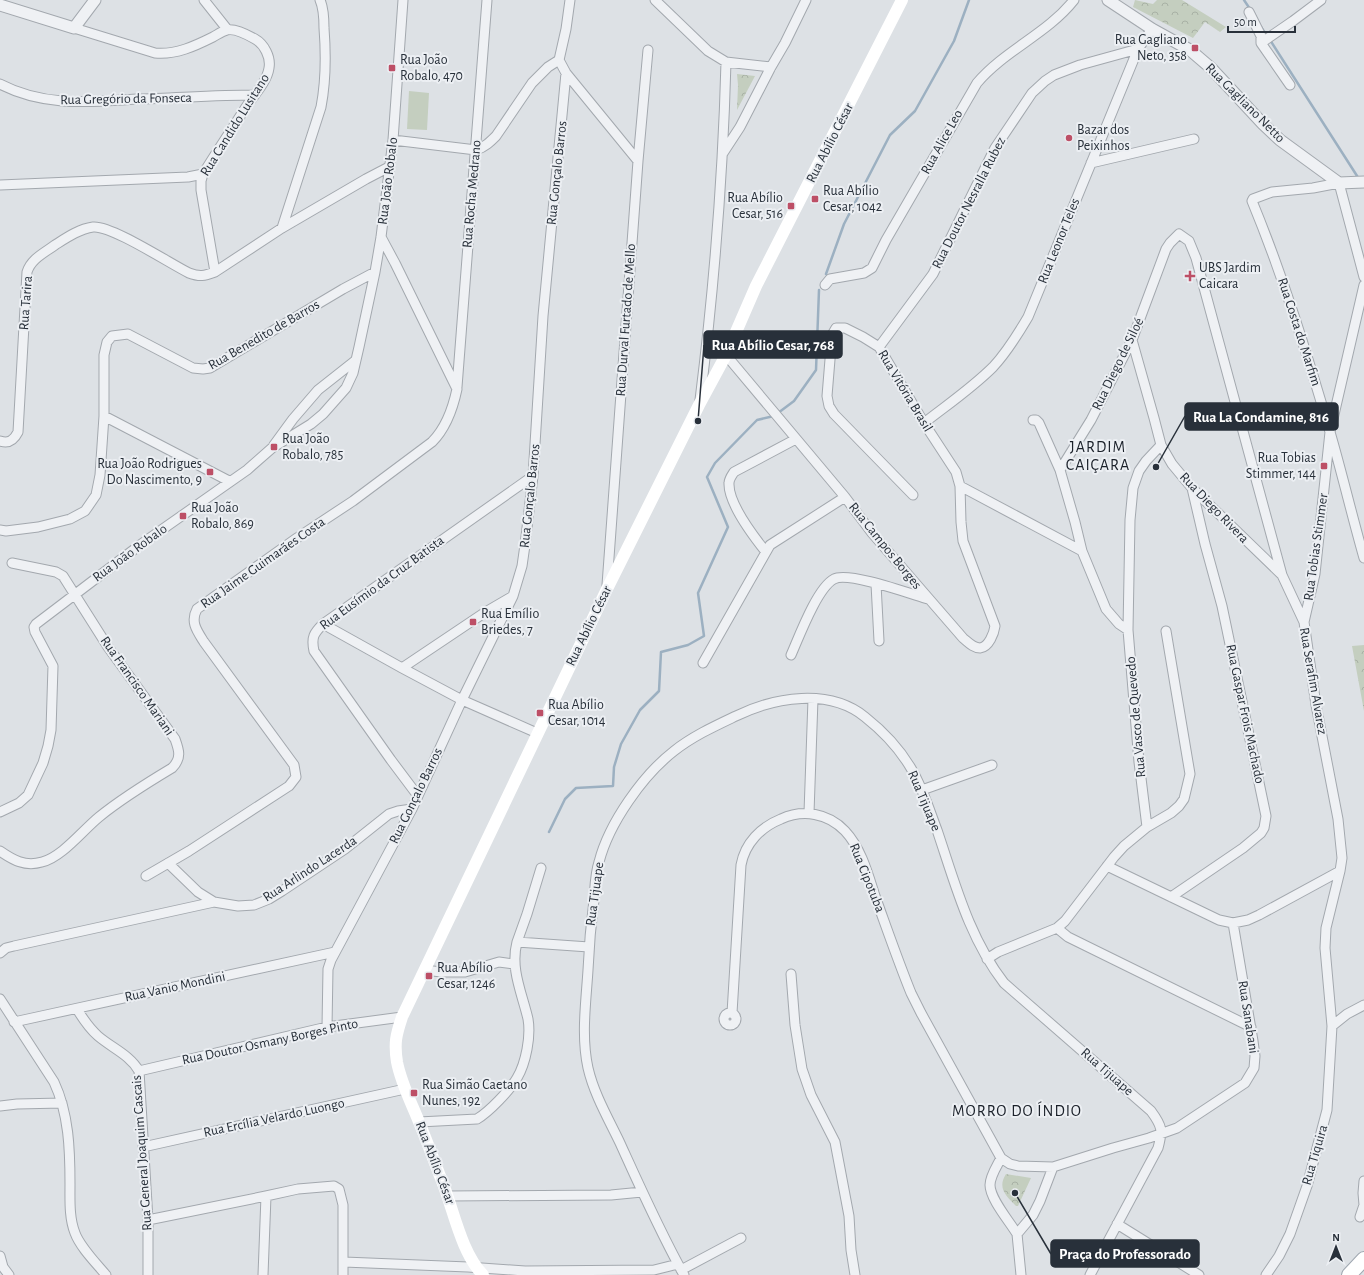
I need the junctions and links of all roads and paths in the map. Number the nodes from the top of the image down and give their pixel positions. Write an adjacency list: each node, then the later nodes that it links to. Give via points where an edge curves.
1 (95, 0): 15 (street)
2 (204, 0): 17 (street)
3 (320, 0): 39 (street, via 325,35 322,107)
4 (403, 0): 29 (street, Rua João Robalo)
5 (487, 0): 30 (street, Rua Rocha Medrano)
6 (570, 0): 21 (street)
7 (655, 0): 22 (street, via 708,51)
8 (806, 0): 23 (street)
9 (902, 0): 50 (main road, Rua Abílio César, via 756,286)
10 (1074, 0): 46 (street, Rua Alice Leo, via 1061,15 992,68 977,83 872,268 864,273 830,280)
11 (1108, 0): 16 (street, Rua Gagliano Netto)
12 (1321, 0): 18 (street)
13 (1, 4): 15 (street)
14 (1249, 12): 18 (street, via 1261,36)
15 (74, 28): 17 (street, via 164,54 183,50)
16 (1152, 29): 19 (street, Rua Leonor Teles); 37 (street, Rua Gagliano Netto, via 1190,50 1212,68 1280,140)
17 (227, 30): 27 (street, Rua Candido Lusitano, via 257,40 267,52 270,66)
18 (1261, 43): 26 (street)
19 (1138, 49): 33 (street, Rua Leonor Teles); 49 (street, Rua Doutor Nesralla Rubez, via 1054,75 1032,93 995,148 933,274)
20 (648, 50): 32 (street, Rua Durval Furtado de Mello)
21 (559, 60): 24 (street); 30 (street, via 532,83 490,143)
22 (726, 62): 23 (street); 31 (street)
23 (771, 67): 31 (street, via 740,127)
24 (566, 73): 32 (street); 63 (street, Rua Gonçalo Barros, via 543,316)
25 (0, 84): 27 (street, Rua Gregório da Fonseca, via 28,96 66,101)
26 (1290, 85)
27 (255, 95): 35 (street, Rua Candido Lusitano)
28 (1194, 139): 33 (street)
29 (393, 140): 30 (street); 34 (street, Rua João Robalo)
30 (476, 150): 52 (street, Rua Rocha Medrano)
31 (723, 153): 48 (street)
32 (638, 161): 76 (street, Rua Durval Furtado de Mello)
33 (1091, 163): 56 (street, Rua Leonor Teles, via 1028,317 1018,333 994,366)
34 (390, 167): 39 (street); 41 (street, Rua João Robalo)
35 (203, 174): 38 (street, via 188,177); 42 (street, Rua Candido Lusitano, via 200,190)
36 (1364, 182): 37 (street)
37 (1339, 183): 44 (street); 57 (street, Rua Costa do Marfim, via 1272,192 1255,198 1252,202 1285,288)
38 (0, 185)
39 (282, 228): 42 (street)
40 (1179, 234): 47 (street, Rua Diego de Siloé, via 1166,249); 74 (street, Rua Serafim Alvarez, via 1189,241 1196,258)
41 (381, 237): 43 (street, Rua João Robalo); 52 (street)
42 (215, 272): 59 (street, Rua Tarira, via 198,276 189,273 100,227 82,230 32,262 27,272 18,432 11,441)
43 (375, 272): 51 (street, Rua João Robalo); 54 (street, Rua Benedito de Barros, via 210,368 193,368 128,334 112,336 107,342 104,355)
44 (1364, 276)
45 (1364, 285): 57 (street, Rua Tobias Stimmer)
46 (824, 286)
47 (1132, 340): 60 (street, Rua Diego Rivera); 62 (street, Rua Diego de Siloé, via 1091,420)
48 (707, 345): 50 (street, Rua Campos Borges); 53 (street)
49 (879, 347): 56 (street, Rua Vitória Brasil); 67 (street, Rua Vitória Brasil, via 845,328 836,328 833,331 828,373 829,406)
50 (726, 355): 53 (main road, Rua Abílio César); 58 (street, Rua Campos Borges)
51 (356, 360): 61 (street, Rua João Robalo, via 318,390); 61 (street, Rua João Robalo, via 346,388 328,409 311,424)
52 (457, 389): 99 (street, Rua Jaime Guimarães Costa, via 447,419 432,442 353,501 197,609 193,620 204,642 294,765 296,777 289,786)
53 (699, 406): 76 (main road, Rua Abílio César)
54 (104, 416): 64 (street); 69 (street, Rua Benedito de Barros, via 99,484 96,495 85,511 58,523 19,530)
55 (1033, 420): 62 (street, via 1039,423)
56 (924, 423): 65 (street, Rua Vitória Brasil, via 956,472)
57 (1330, 432): 72 (street, Rua Costa do Marfim); 80 (street, Rua Tobias Stimmer, via 1315,574)
58 (796, 439): 68 (street, Rua Campos Borges); 71 (street, via 734,472 729,482 740,515)
59 (0, 441)
60 (1161, 445): 66 (street, Rua Diego Rivera, via 1172,464); 82 (street, Rua Vasco de Quevedo, via 1146,461 1133,488)
61 (272, 448): 64 (street, Rua João Robalo)
62 (1060, 470): 70 (street)
63 (533, 476): 78 (street, Rua Gonçalo Barros, via 526,545); 81 (street, Rua Eusímio da Cruz Batista)
64 (229, 481): 77 (street, Rua João Robalo)
65 (960, 486): 70 (street); 79 (street, Rua Campos Borges, via 963,541 995,626 992,638 979,648 970,644)
66 (1192, 488): 74 (street, Rua Diego Rivera); 104 (street, Rua Gaspar Frois Machado, via 1222,606 1266,816 1261,833)
67 (913, 495)
68 (845, 497): 71 (street, via 773,542); 79 (street, Rua Campos Borges)
69 (0, 530)
70 (1082, 550): 82 (street, via 1106,609)
71 (766, 552): 86 (street)
72 (1364, 558)
73 (12, 563): 77 (street, Rua Francisco Mariani, via 60,574)
74 (1282, 575): 80 (street, Rua Serafim Alvarez)
75 (876, 584): 79 (street); 84 (street); 85 (street, via 843,577 835,578 828,583 813,606)
76 (607, 589): 90 (main road, Rua Abílio César)
77 (75, 594): 95 (street, Rua João Robalo, via 36,624 36,635 53,666 48,746 28,795 19,803); 98 (street, Rua Francisco Mariani, via 108,647 175,739 178,761 172,768 99,817 52,859 26,864 11,859)
78 (513, 596): 87 (street); 89 (street, Rua Gonçalo Barros)
79 (928, 599)
80 (1304, 622): 102 (street, Rua Serafim Alvarez, via 1316,705 1338,819)
81 (323, 624): 87 (street); 93 (street, Rua Eusímio da Cruz Batista, via 313,637 314,651)
82 (1128, 630): 97 (street, Rua Vasco de Quevedo)
83 (1166, 631): 97 (street, via 1190,774 1180,806)
84 (878, 641)
85 (791, 655)
86 (703, 663)
87 (402, 668): 89 (street)
88 (813, 699): 92 (street, Rua Tijuape, via 846,705 866,718 894,744 911,768); 96 (street); 109 (street, Rua Tijuape, via 802,698 781,702 738,715 680,746 649,775 629,801 599,859)
89 (462, 700): 90 (street); 93 (street, Rua Gonçalo Barros)
90 (537, 733): 114 (main road, Rua Abílio César)
91 (992, 765): 92 (street)
92 (922, 790): 112 (street, Rua Tijuape, via 964,911)
93 (418, 796): 94 (street, Rua Gonçalo Barros)
94 (412, 809): 105 (street, Rua Arlindo Lacerda, via 390,814 344,849 269,899 247,906); 111 (street, Rua Gonçalo Barros)
95 (0, 812)
96 (809, 813): 119 (street, Rua Cipotuba, via 782,818 767,826 756,834 743,856); 132 (street, Rua Cipotuba, via 832,820 854,842 911,993)
97 (1147, 827): 100 (street, via 1124,846)
98 (0, 851)
99 (168, 863): 103 (street, Rua Jaime Guimarães Costa); 105 (street, Rua Arlindo Lacerda, via 198,892)
100 (1107, 866): 104 (street); 107 (street, via 1065,922)
101 (541, 868): 108 (street)
102 (1340, 871): 106 (street, via 1259,915); 122 (street, Rua Serafim Alvarez, via 1326,928 1325,948)
103 (146, 876)
104 (1171, 897): 106 (street, via 1219,920)
105 (214, 902): 110 (street, via 14,946)
106 (1233, 923): 124 (street, Rua Sanabani)
107 (1057, 928): 112 (street); 124 (street, via 1068,937)
108 (517, 942): 109 (street); 113 (street)
109 (589, 947): 135 (street, Rua Tijuape, via 585,1042 589,1070 598,1098)
110 (0, 952)
111 (335, 952): 118 (street, Rua Vanio Mondini); 123 (street, Rua Gonçalo Barros, via 328,969)
112 (987, 959): 130 (street, Rua Tijuape, via 1004,983 1151,1111 1159,1121)
113 (514, 964): 114 (street, via 499,962 465,972); 129 (street, via 528,1021 529,1042 519,1075 477,1119)
114 (425, 970): 120 (main road, Rua Abílio César)
115 (791, 974): 153 (street, via 802,1069 810,1095 835,1142 849,1216 851,1250)
116 (0, 999): 121 (street)
117 (1364, 1005): 122 (street)
118 (77, 1009): 121 (street, Rua Vanio Mondini); 125 (street, Rua General Joaquim Cascais, via 91,1030 128,1058)
119 (732, 1013)
120 (402, 1017): 123 (street, Rua Doutor Osmany Borges Pinto); 126 (main road, Rua Abílio César, via 395,1047)
121 (14, 1022): 127 (street, via 54,1082)
122 (1332, 1026): 157 (street, Rua Tiquira, via 1324,1124 1307,1186 1290,1234 1280,1256)
123 (327, 1027): 125 (street, Rua Doutor Osmany Borges Pinto)
124 (1251, 1027): 130 (street, Rua Sanabani, via 1254,1068 1245,1083 1177,1128)
125 (139, 1071): 131 (street, Rua General Joaquim Cascais)
126 (404, 1089): 129 (main road, Rua Abílio César); 131 (street, Rua Ercília Velardo Luongo)
127 (62, 1103): 128 (street); 149 (street, via 66,1117 70,1161 71,1223 79,1241)
128 (0, 1106)
129 (419, 1122): 137 (main road, Rua Abílio César)
130 (1162, 1134): 133 (street, Rua Sanabani); 140 (street, via 1158,1148)
131 (143, 1147): 139 (street, Rua General Joaquim Cascais)
132 (1001, 1158): 133 (street, via 1018,1166); 141 (street, via 990,1182 991,1189)
133 (1053, 1167): 141 (street, via 1033,1215)
134 (1364, 1181): 138 (street, via 1364,1205)
135 (642, 1192): 137 (street, via 611,1195); 146 (street, Rua Tijuape)
136 (266, 1196): 139 (street); 145 (street, via 306,1187 334,1186 339,1189 343,1205); 151 (street)
137 (448, 1196): 147 (main road, Rua Abílio César, via 465,1244)
138 (1360, 1218)
139 (148, 1220): 150 (street, Rua General Joaquim Cascais)
140 (1117, 1224): 155 (street); 156 (street)
141 (1017, 1234): 154 (street)
142 (741, 1238): 146 (street)
143 (0, 1256): 148 (street, via 3,1267)
144 (1364, 1259): 158 (main road)
145 (344, 1262): 147 (street); 152 (street)
146 (681, 1269): 147 (street)
147 (480, 1271)
148 (10, 1275)
149 (106, 1275)
150 (148, 1275)
151 (263, 1275)
152 (343, 1275)
153 (856, 1275)
154 (1022, 1275)
155 (1090, 1275)
156 (1199, 1275)
157 (1266, 1275)
158 (1349, 1275)

